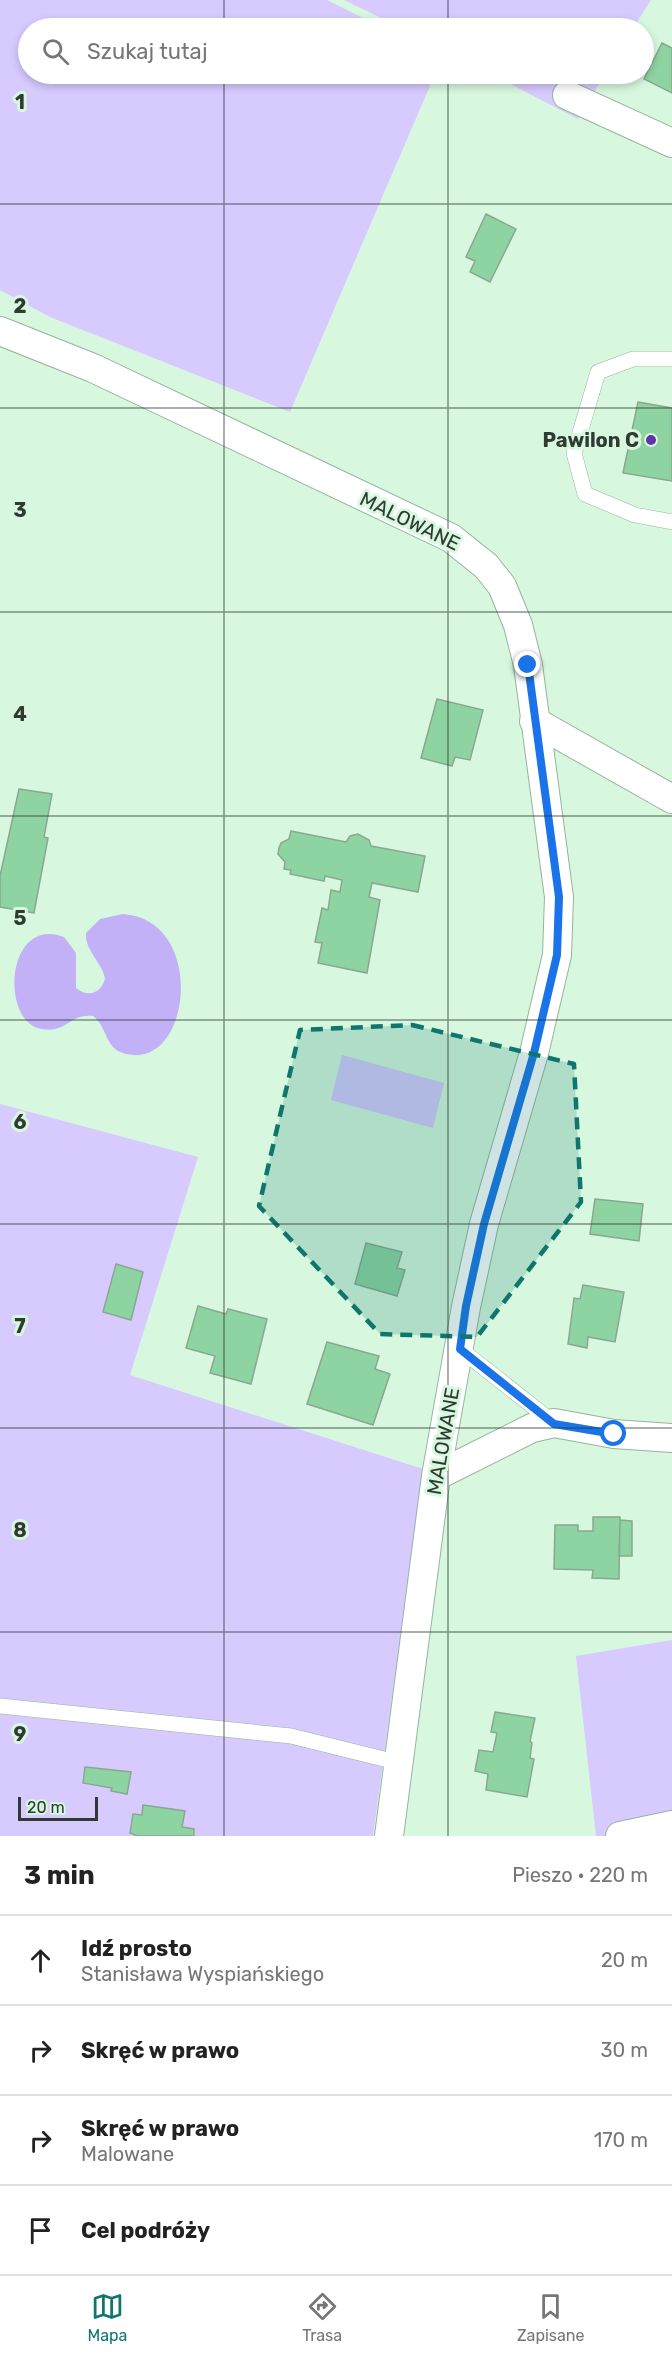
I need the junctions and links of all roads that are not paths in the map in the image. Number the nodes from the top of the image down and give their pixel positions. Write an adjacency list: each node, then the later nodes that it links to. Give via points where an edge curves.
1 (567, 95): 2 (street)
2 (672, 143)
3 (0, 331): 6 (street, MALOWANE, via 93,368 467,549 502,586 518,625 528,665)
4 (672, 360): 5 (lane, via 633,359 598,372 574,453 585,494 635,515)
5 (672, 522)
6 (534, 721): 7 (street); 8 (street, MALOWANE, via 559,897 557,955 534,1053 484,1224)
7 (672, 799)
8 (460, 1349): 9 (lane); 11 (street, MALOWANE)
9 (554, 1424): 10 (street); 11 (street, via 532,1428)
10 (672, 1438)
11 (436, 1476): 13 (street, MALOWANE)
12 (0, 1706): 13 (lane, via 291,1736)
13 (399, 1763): 15 (street, MALOWANE)
14 (672, 1825): 16 (street)
15 (389, 1836)
16 (620, 1836)

